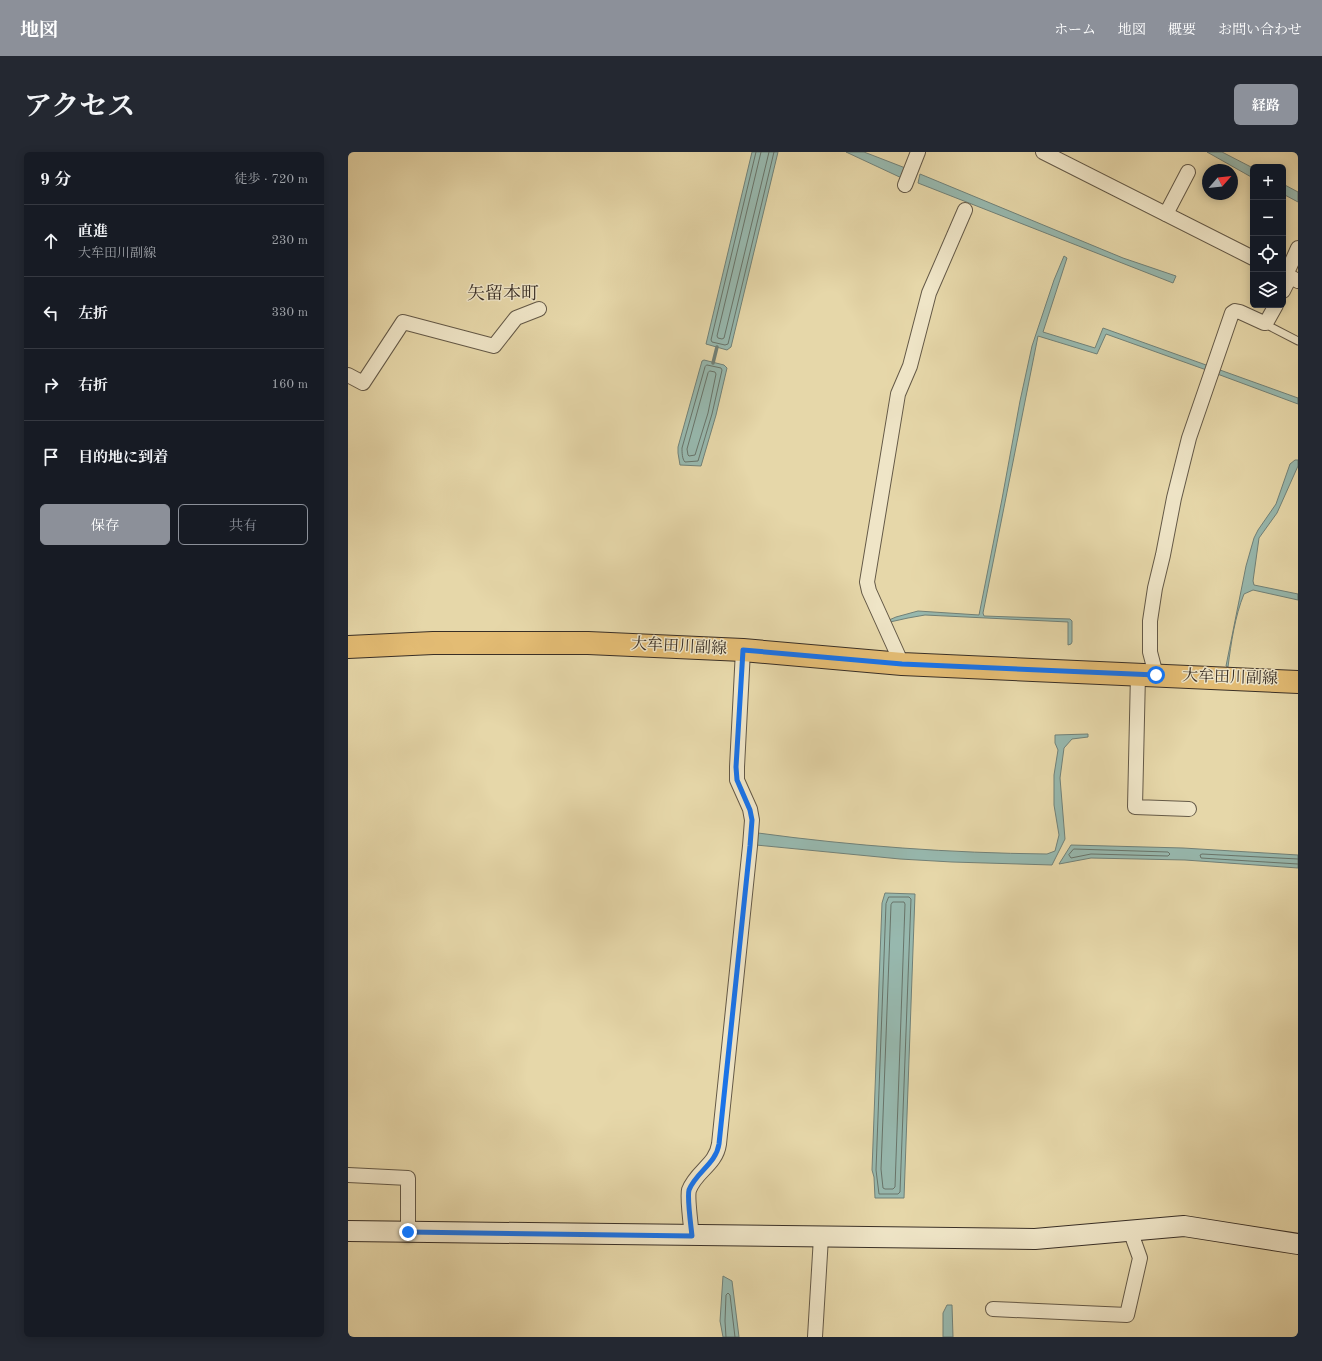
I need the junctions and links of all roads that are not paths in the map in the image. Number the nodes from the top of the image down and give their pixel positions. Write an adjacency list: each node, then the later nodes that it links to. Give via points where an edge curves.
1 (1043, 152): 6 (street)
2 (915, 158): 4 (street)
3 (1188, 172): 6 (street)
4 (906, 182)
5 (965, 210): 17 (street, via 929,293 910,366 898,394 867,582 868,591)
6 (1166, 214): 8 (street)
7 (1298, 248): 9 (street)
8 (1250, 256)
9 (1289, 276)
10 (1274, 308): 12 (street)
11 (539, 309): 14 (street, via 516,318 494,346 403,322 363,383)
12 (1266, 322): 13 (lane); 18 (street, via 1240,312 1232,313 1212,368 1189,438 1174,498 1150,620)
13 (1298, 340)
14 (348, 374)
15 (348, 647): 16 (main road, 大牟田川副線, via 433,643 588,643)
16 (743, 650): 17 (main road, 大牟田川副線); 25 (street, via 736,767 737,780 752,820 719,1144 714,1158 694,1180 689,1192)
17 (902, 664): 18 (main road, 大牟田川副線)
18 (1147, 674): 19 (main road, 大牟田川副線); 20 (street, via 1135,807)
19 (1298, 682)
20 (1189, 809)
21 (348, 1175): 24 (street, via 408,1178)
22 (1130, 1230): 26 (street, via 1035,1239); 27 (street, via 1184,1226); 28 (street, via 1140,1258 1127,1315)
23 (348, 1232): 24 (street)
24 (408, 1232): 25 (street)
25 (692, 1236): 26 (street)
26 (821, 1237): 29 (street)
27 (1298, 1244)
28 (993, 1309)
29 (815, 1337)

